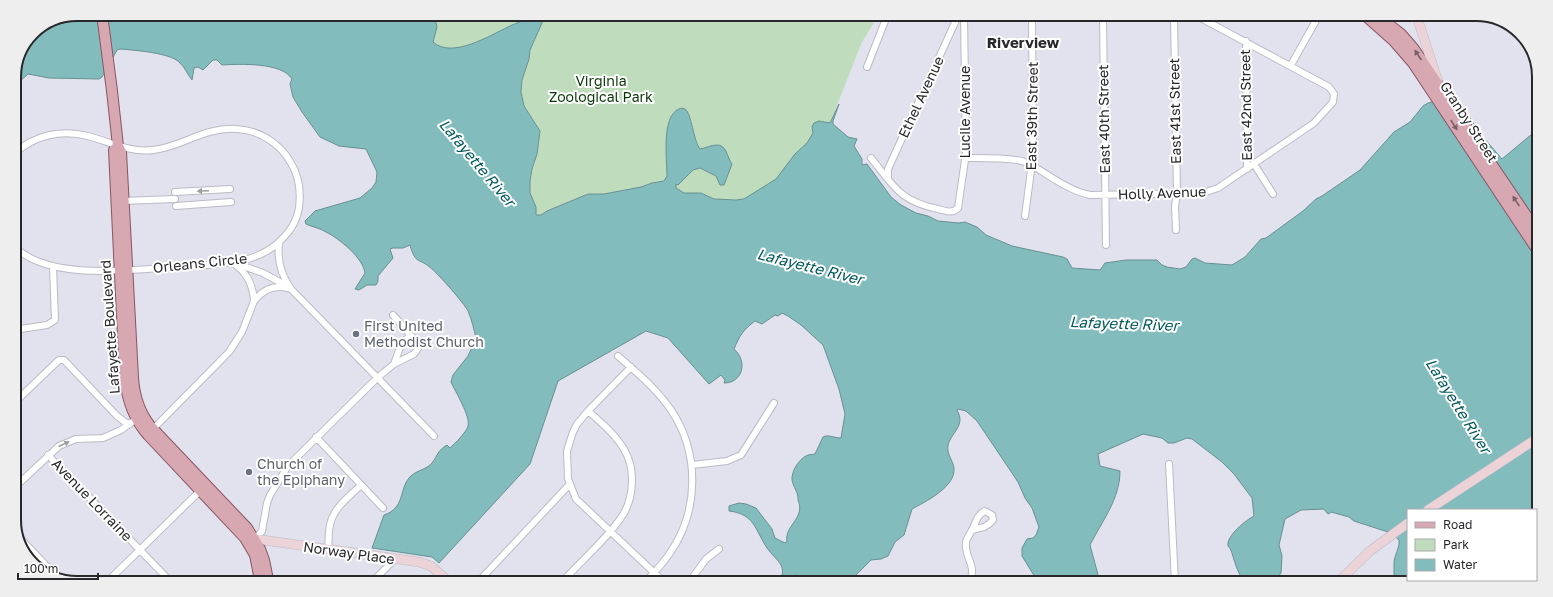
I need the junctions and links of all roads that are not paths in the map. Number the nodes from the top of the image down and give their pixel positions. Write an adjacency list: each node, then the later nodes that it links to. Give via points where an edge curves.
1 (103, 21): 17 (main road, Lafayette Boulevard)
2 (885, 21): 15 (street)
3 (956, 21): 24 (street, Ethel Avenue, via 888,169)
4 (964, 21): 20 (street, Lucile Avenue)
5 (1032, 21): 22 (street, East 39th Street)
6 (1103, 21): 28 (street, East 40th Street)
7 (1174, 21): 26 (street, East 41st Street)
8 (1207, 21): 13 (street)
9 (1316, 21): 14 (street)
10 (1371, 21): 16 (main road, Granby Street, via 1394,40)
11 (1383, 21): 16 (main road, Granby Street, one-way to 11, via 1407,41)
12 (1418, 21): 16 (street)
13 (1246, 42): 14 (street); 23 (street, East 42nd Street)
14 (1291, 65): 21 (street, Holly Avenue, via 1329,87 1334,98 1331,106 1314,122)
15 (867, 67)
16 (1436, 90): 33 (main road, Granby Street, one-way to 16); 35 (main road, Granby Street, one-way to 35)
17 (118, 146): 18 (street, Orleans Circle, via 87,136 60,133 36,139); 29 (main road, Lafayette Boulevard, via 121,152); 36 (street, Orleans Circle, via 156,150 212,131 226,129 245,130 261,135 277,145 289,159 299,186 296,218)
18 (21, 148)
19 (871, 158): 24 (street)
20 (965, 158): 22 (street, Holly Avenue, via 1001,158 1026,162); 24 (street, Lucile Avenue, via 958,208 952,212 917,203 900,193)
21 (1254, 164): 23 (street, Holly Avenue); 27 (street, East 42nd Street)
22 (1032, 166): 28 (street, Holly Avenue, via 1078,192); 32 (street, East 39th Street)
23 (1248, 169): 26 (street, Holly Avenue, via 1211,191)
24 (888, 178)
25 (230, 189): 29 (street, one-way to 29)
26 (1177, 194): 28 (street, Holly Avenue); 34 (street, East 41st Street)
27 (1273, 194)
28 (1105, 195): 37 (street, East 40th Street)
29 (120, 201): 41 (main road, Lafayette Boulevard)
30 (231, 202): 31 (street)
31 (176, 206)
32 (1025, 216)
33 (1532, 226)
34 (1176, 230)
35 (1532, 242)
36 (279, 243): 39 (street, Orleans Circle, via 261,255); 42 (street, via 280,267)
37 (1106, 245)
38 (21, 251): 40 (street, Orleans Circle, via 32,259)
39 (234, 263): 41 (street, Orleans Circle); 42 (street, via 263,273); 43 (street, via 250,281)
40 (53, 266): 41 (street, Orleans Circle); 45 (street, via 56,317 53,323)
41 (124, 271): 54 (main road, Lafayette Boulevard)
42 (291, 289): 43 (street, via 273,287 262,292); 50 (street)
43 (254, 301): 55 (street, via 242,332 229,352)
44 (393, 315): 46 (street)
45 (21, 329)
46 (414, 339): 48 (street, via 408,338 402,342); 48 (street, via 418,344 416,353)
47 (618, 356): 49 (street)
48 (394, 364): 50 (street)
49 (631, 367): 53 (street); 61 (street, via 661,396 677,419)
50 (377, 378): 56 (street); 57 (street)
51 (21, 396): 54 (street, via 61,359 117,416 125,422)
52 (774, 403): 61 (street, via 741,455 727,461)
53 (588, 411): 64 (street, via 577,424 569,444 566,460); 70 (street, via 620,444 631,467 632,486 627,505)
54 (136, 419): 55 (main road, Lafayette Boulevard); 59 (street, one-way to 54, via 68,442 103,438 121,430)
55 (150, 432): 65 (main road, Lafayette Boulevard)
56 (434, 436)
57 (316, 437): 63 (street); 71 (street, via 288,466 276,483 267,503 262,531)
58 (1532, 442): 67 (street)
59 (48, 455): 62 (street); 73 (street, Avenue Lorraine)
60 (1169, 464): 91 (street)
61 (692, 465): 79 (street, via 692,492 687,519 670,554)
62 (21, 481)
63 (361, 485): 66 (street); 74 (street, via 334,514 329,526)
64 (569, 485): 70 (street, via 576,499); 85 (street)
65 (204, 488): 71 (main road, Lafayette Boulevard, via 247,528); 73 (street)
66 (383, 508)
67 (1430, 509)
68 (1407, 525): 78 (street)
69 (972, 530): 90 (street, via 966,544 973,568)
70 (610, 531): 79 (street); 86 (street)
71 (250, 539): 74 (street, Norway Place); 82 (main road, Lafayette Boulevard, via 264,560)
72 (26, 545): 77 (street)
73 (140, 550): 80 (street); 81 (street, Avenue Lorraine)
74 (328, 550): 76 (street, Norway Place)
75 (719, 550): 89 (street, via 706,559)
76 (395, 559): 83 (street); 84 (street, Norway Place, via 431,566)
77 (49, 569)
78 (1349, 570): 92 (street); 93 (street)
79 (654, 573): 87 (street); 88 (street)
80 (113, 576)
81 (165, 576)
82 (265, 576)
83 (378, 576)
84 (443, 576)
85 (484, 576)
86 (568, 576)
87 (651, 576)
88 (657, 576)
89 (694, 576)
90 (971, 576)
91 (1175, 576)
92 (1343, 576)
93 (1346, 576)

